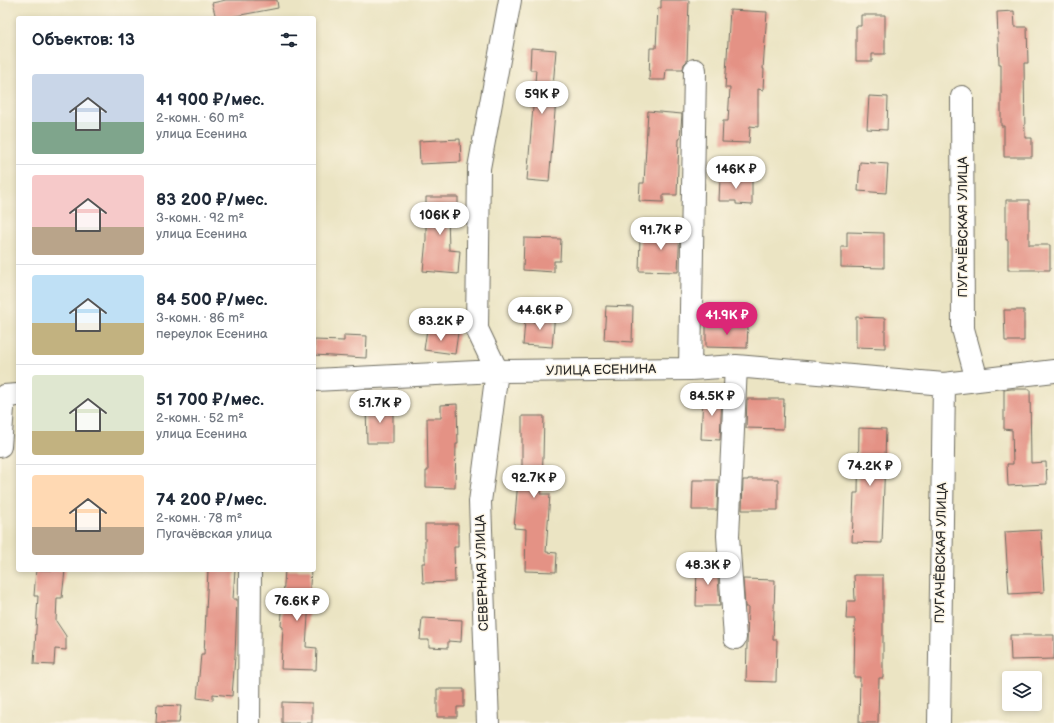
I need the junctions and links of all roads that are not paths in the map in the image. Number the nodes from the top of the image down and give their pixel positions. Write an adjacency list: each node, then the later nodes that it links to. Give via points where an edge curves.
1 (510, 0): 6 (street, via 479,168 477,329)
2 (695, 70): 5 (street)
3 (962, 97): 9 (street, ПУГАЧЁВСКАЯ УЛИЦА, via 963,329)
4 (736, 366): 5 (street, УЛИЦА ЕСЕНИНА); 10 (street, УЛИЦА ЕСЕНИНА); 14 (street, via 728,536)
5 (690, 369): 6 (street, УЛИЦА ЕСЕНИНА)
6 (497, 371): 8 (street, УЛИЦА ЕСЕНИНА); 16 (street, СЕВЕРНАЯ УЛИЦА, via 480,502)
7 (1054, 371): 9 (street, УЛИЦА ЕСЕНИНА)
8 (316, 380)
9 (977, 380): 10 (street, УЛИЦА ЕСЕНИНА)
10 (944, 384): 17 (street, ПУГАЧЁВСКАЯ УЛИЦА)
11 (11, 395): 12 (street)
12 (0, 446)
13 (250, 572): 15 (street)
14 (735, 638)
15 (249, 723)
16 (488, 723)
17 (938, 723)

